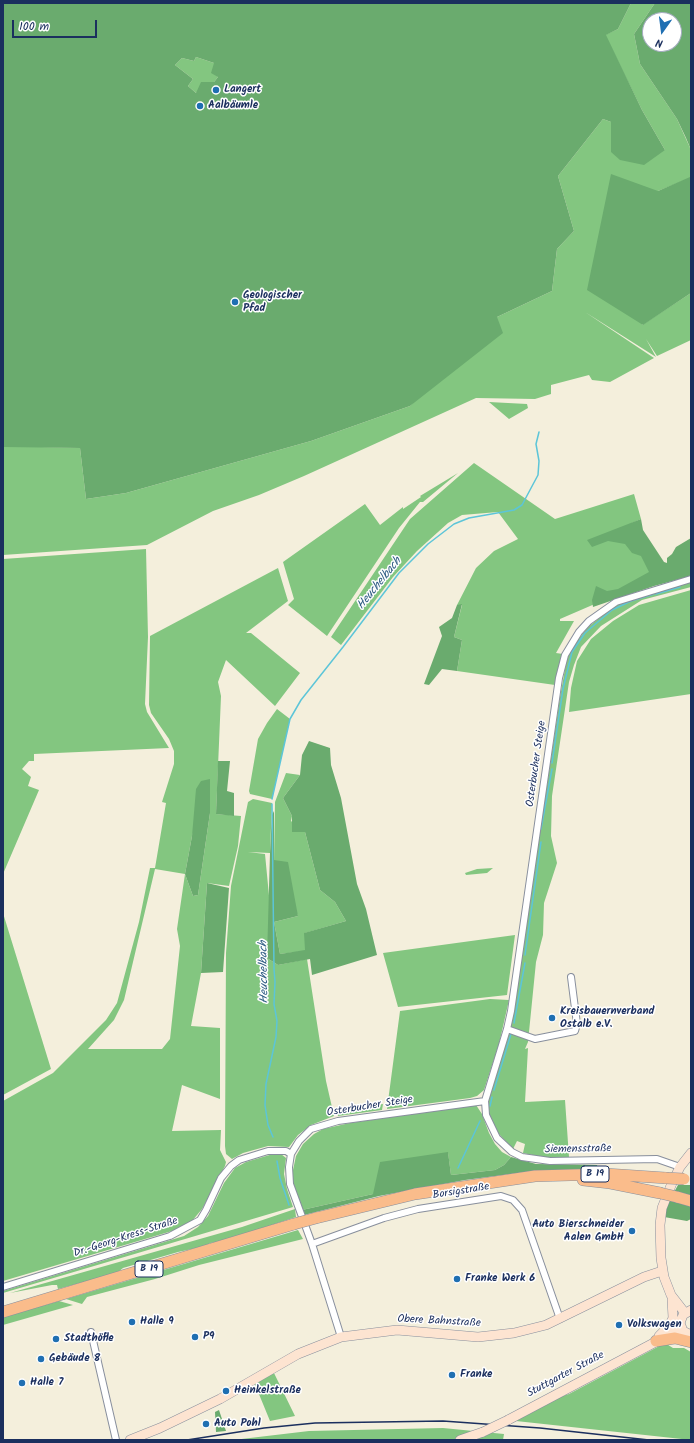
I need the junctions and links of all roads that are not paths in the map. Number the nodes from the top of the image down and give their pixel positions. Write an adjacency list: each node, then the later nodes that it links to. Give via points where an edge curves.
1 (691, 578): 3 (street, Osterbucher Steige, via 616,602 589,621 579,632 566,655 559,678)
2 (571, 977): 3 (street, via 577,1024 575,1031 535,1039)
3 (507, 1029): 4 (street, Osterbucher Steige)
4 (485, 1101): 6 (street, Osterbucher Steige, via 329,1123 311,1129); 7 (street, Siemensstraße, via 486,1115 497,1138 512,1152 522,1157 550,1161 657,1159)
5 (691, 1153): 7 (street)
6 (291, 1154): 11 (street, via 290,1184); 13 (street, Dr.-Georg-Kress-Straße, via 286,1151 268,1151 239,1160 222,1178 200,1220 170,1236)
7 (680, 1166): 12 (street, via 662,1208)
8 (524, 1178): 9 (highway, B 19, bridge, via 587,1174); 10 (highway, B 19, bridge, via 596,1181); 15 (highway, B 19, bridge, via 415,1194 316,1218)
9 (688, 1180)
10 (691, 1200)
11 (312, 1244): 17 (street, Borsigstraße, via 358,1226 404,1213 501,1196 513,1200 522,1210); 21 (street)
12 (662, 1271): 14 (street); 17 (street, Obere Bahnstraße, via 644,1277)
13 (3, 1287)
14 (671, 1295): 16 (street); 24 (street, via 674,1310 672,1322)
15 (3, 1312)
16 (688, 1312): 18 (street, via 680,1320)
17 (560, 1318): 21 (street, Obere Bahnstraße, via 531,1330 478,1337 398,1330)
18 (682, 1328): 20 (street); 22 (street, Stuttgarter Straße)
19 (91, 1332): 25 (street)
20 (691, 1335)
21 (341, 1337): 26 (street, Obere Bahnstraße, via 298,1354 220,1399)
22 (656, 1341): 23 (highway, via 675,1338); 24 (street, Stuttgarter Straße)
23 (691, 1342)
24 (643, 1348): 27 (street, Stuttgarter Straße, bridge, via 508,1420)
25 (116, 1440)
26 (130, 1440)
27 (460, 1440)

